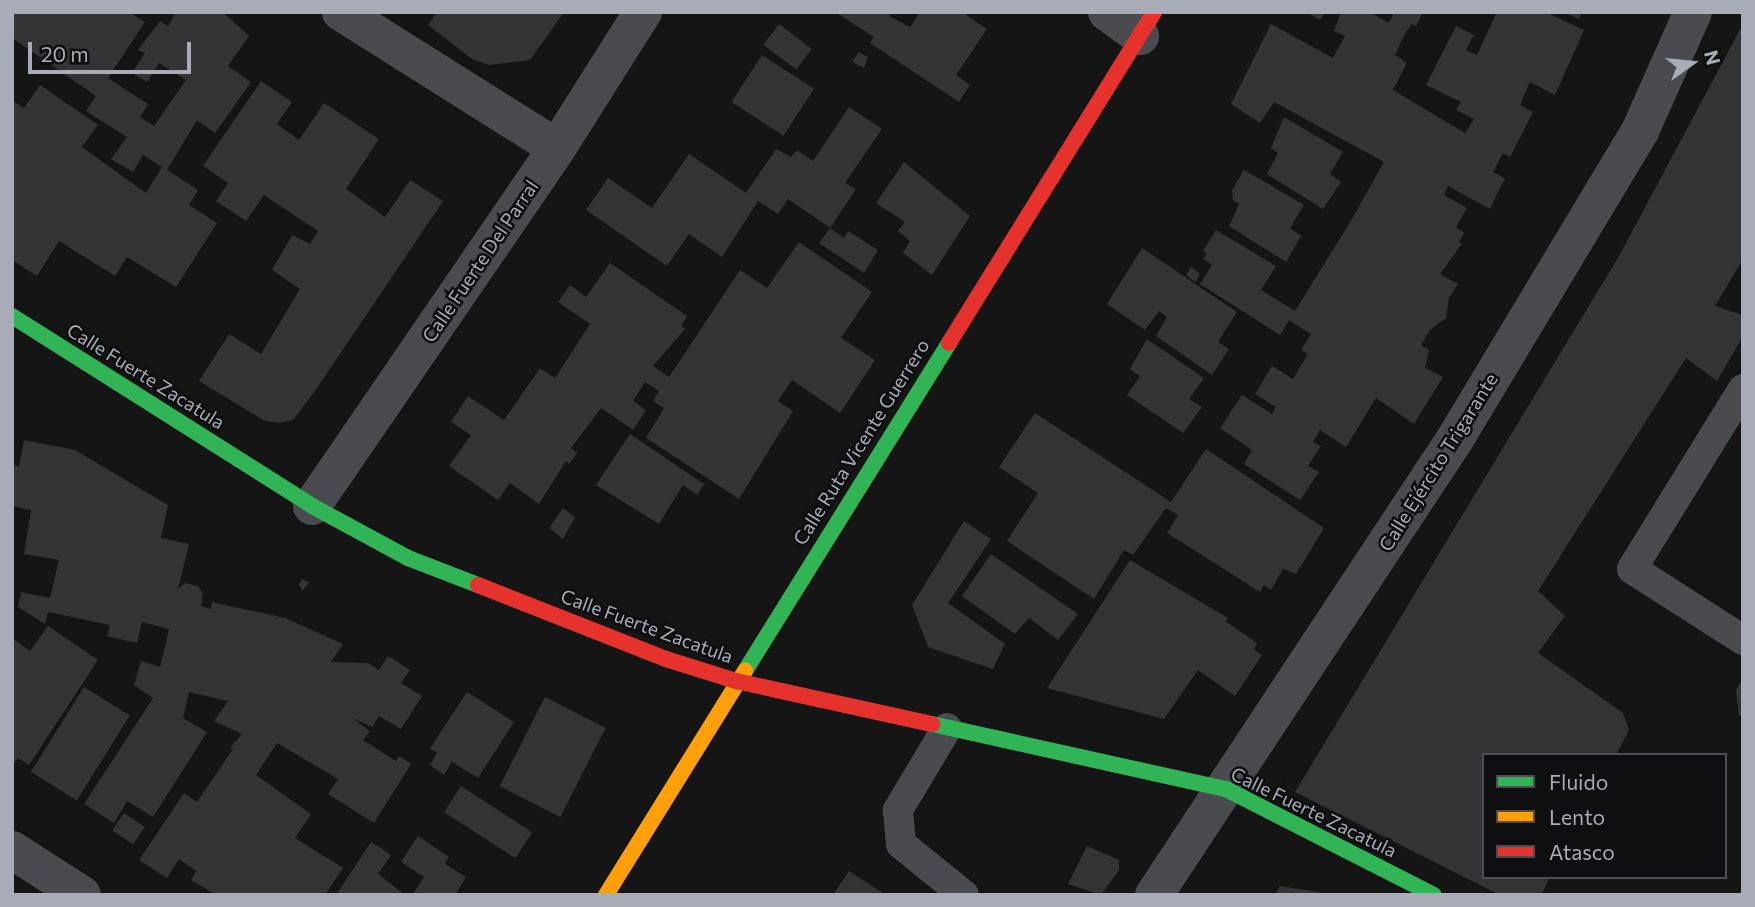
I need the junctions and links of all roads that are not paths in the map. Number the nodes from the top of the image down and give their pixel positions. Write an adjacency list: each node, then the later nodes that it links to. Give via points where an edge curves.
1 (341, 12): 6 (street)
2 (642, 12): 6 (street, Calle Fuerte Del Parral)
3 (1107, 12): 5 (street)
4 (1693, 12): 13 (street, Calle Ejército Trigarante, via 1640,131 1462,427)
5 (1147, 24): 11 (street, Calle Ruta Vicente Guerrero)
6 (557, 148): 9 (street, Calle Fuerte Del Parral)
7 (12, 316): 9 (street, Calle Fuerte Zacatula)
8 (1743, 389): 10 (lane, via 1632,569)
9 (312, 506): 11 (street, Calle Fuerte Zacatula, via 408,558 666,659)
10 (1741, 634)
11 (736, 681): 12 (street, Calle Fuerte Zacatula); 16 (street, Calle Ruta Vicente Guerrero)
12 (947, 728): 13 (street, Calle Fuerte Zacatula); 17 (lane, via 898,810 901,844)
13 (1226, 789): 18 (street, Calle Ejército Trigarante); 19 (street, Calle Fuerte Zacatula)
14 (12, 850): 15 (street)
15 (82, 895)
16 (606, 895)
17 (964, 895)
18 (1154, 895)
19 (1434, 895)

